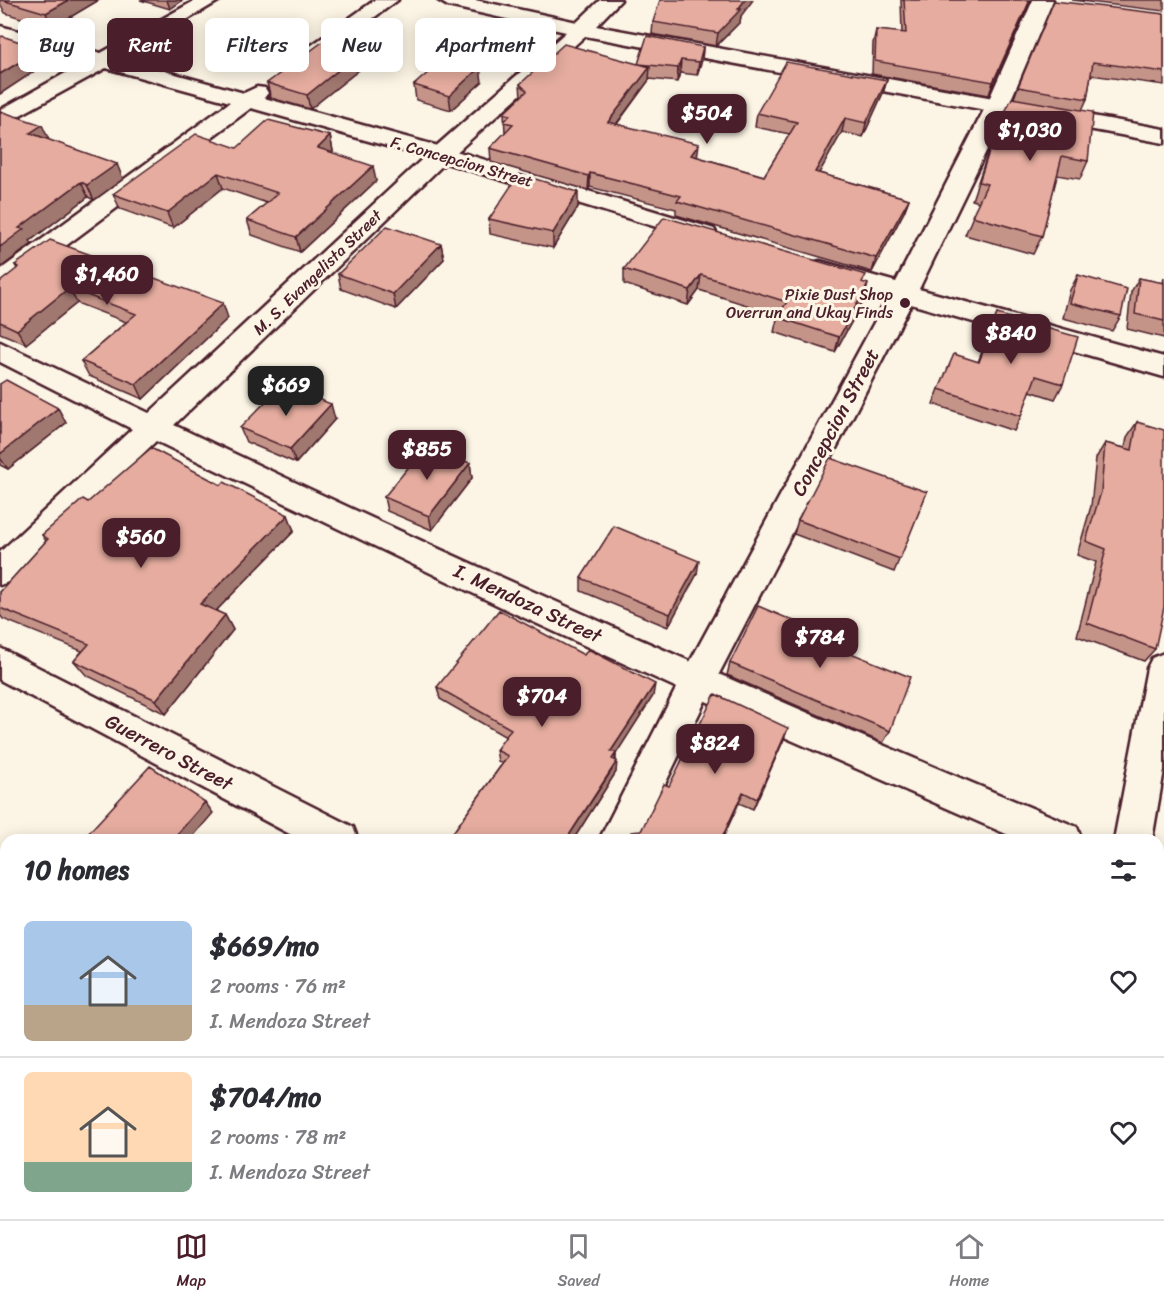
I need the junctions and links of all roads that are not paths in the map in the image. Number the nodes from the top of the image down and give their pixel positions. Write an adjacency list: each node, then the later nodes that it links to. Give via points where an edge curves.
1 (210, 0): 11 (street)
2 (388, 0): 10 (street)
3 (448, 0): 8 (street)
4 (611, 0): 8 (street, M. S. Evangelista Street)
5 (1019, 0): 6 (street)
6 (1042, 2): 7 (street); 14 (street, Concepcion Street)
7 (1064, 8)
8 (581, 29): 14 (street); 17 (street, M. S. Evangelista Street)
9 (0, 32): 11 (street, F. Concepcion Street)
10 (309, 57)
11 (103, 59): 13 (street, F. Concepcion Street); 15 (street)
12 (274, 81): 13 (street)
13 (246, 102): 17 (street, F. Concepcion Street); 20 (street)
14 (998, 104): 16 (street); 21 (street, Concepcion Street)
15 (0, 119)
16 (1164, 136)
17 (441, 154): 18 (street, F. Concepcion Street); 24 (street, M. S. Evangelista Street)
18 (723, 239)
19 (802, 263): 21 (street)
20 (0, 282)
21 (903, 294): 23 (street); 28 (street, Concepcion Street)
22 (0, 351): 24 (street, I. Mendoza Street)
23 (1164, 367)
24 (153, 429): 25 (street, M. S. Evangelista Street); 28 (street, I. Mendoza Street)
25 (0, 572)
26 (0, 663): 29 (street, Guerrero Street)
27 (1163, 674): 32 (street)
28 (697, 682): 30 (street, Concepcion Street); 31 (street, I. Mendoza Street)
29 (328, 834)
30 (621, 834)
31 (1049, 834)
32 (1134, 834)

